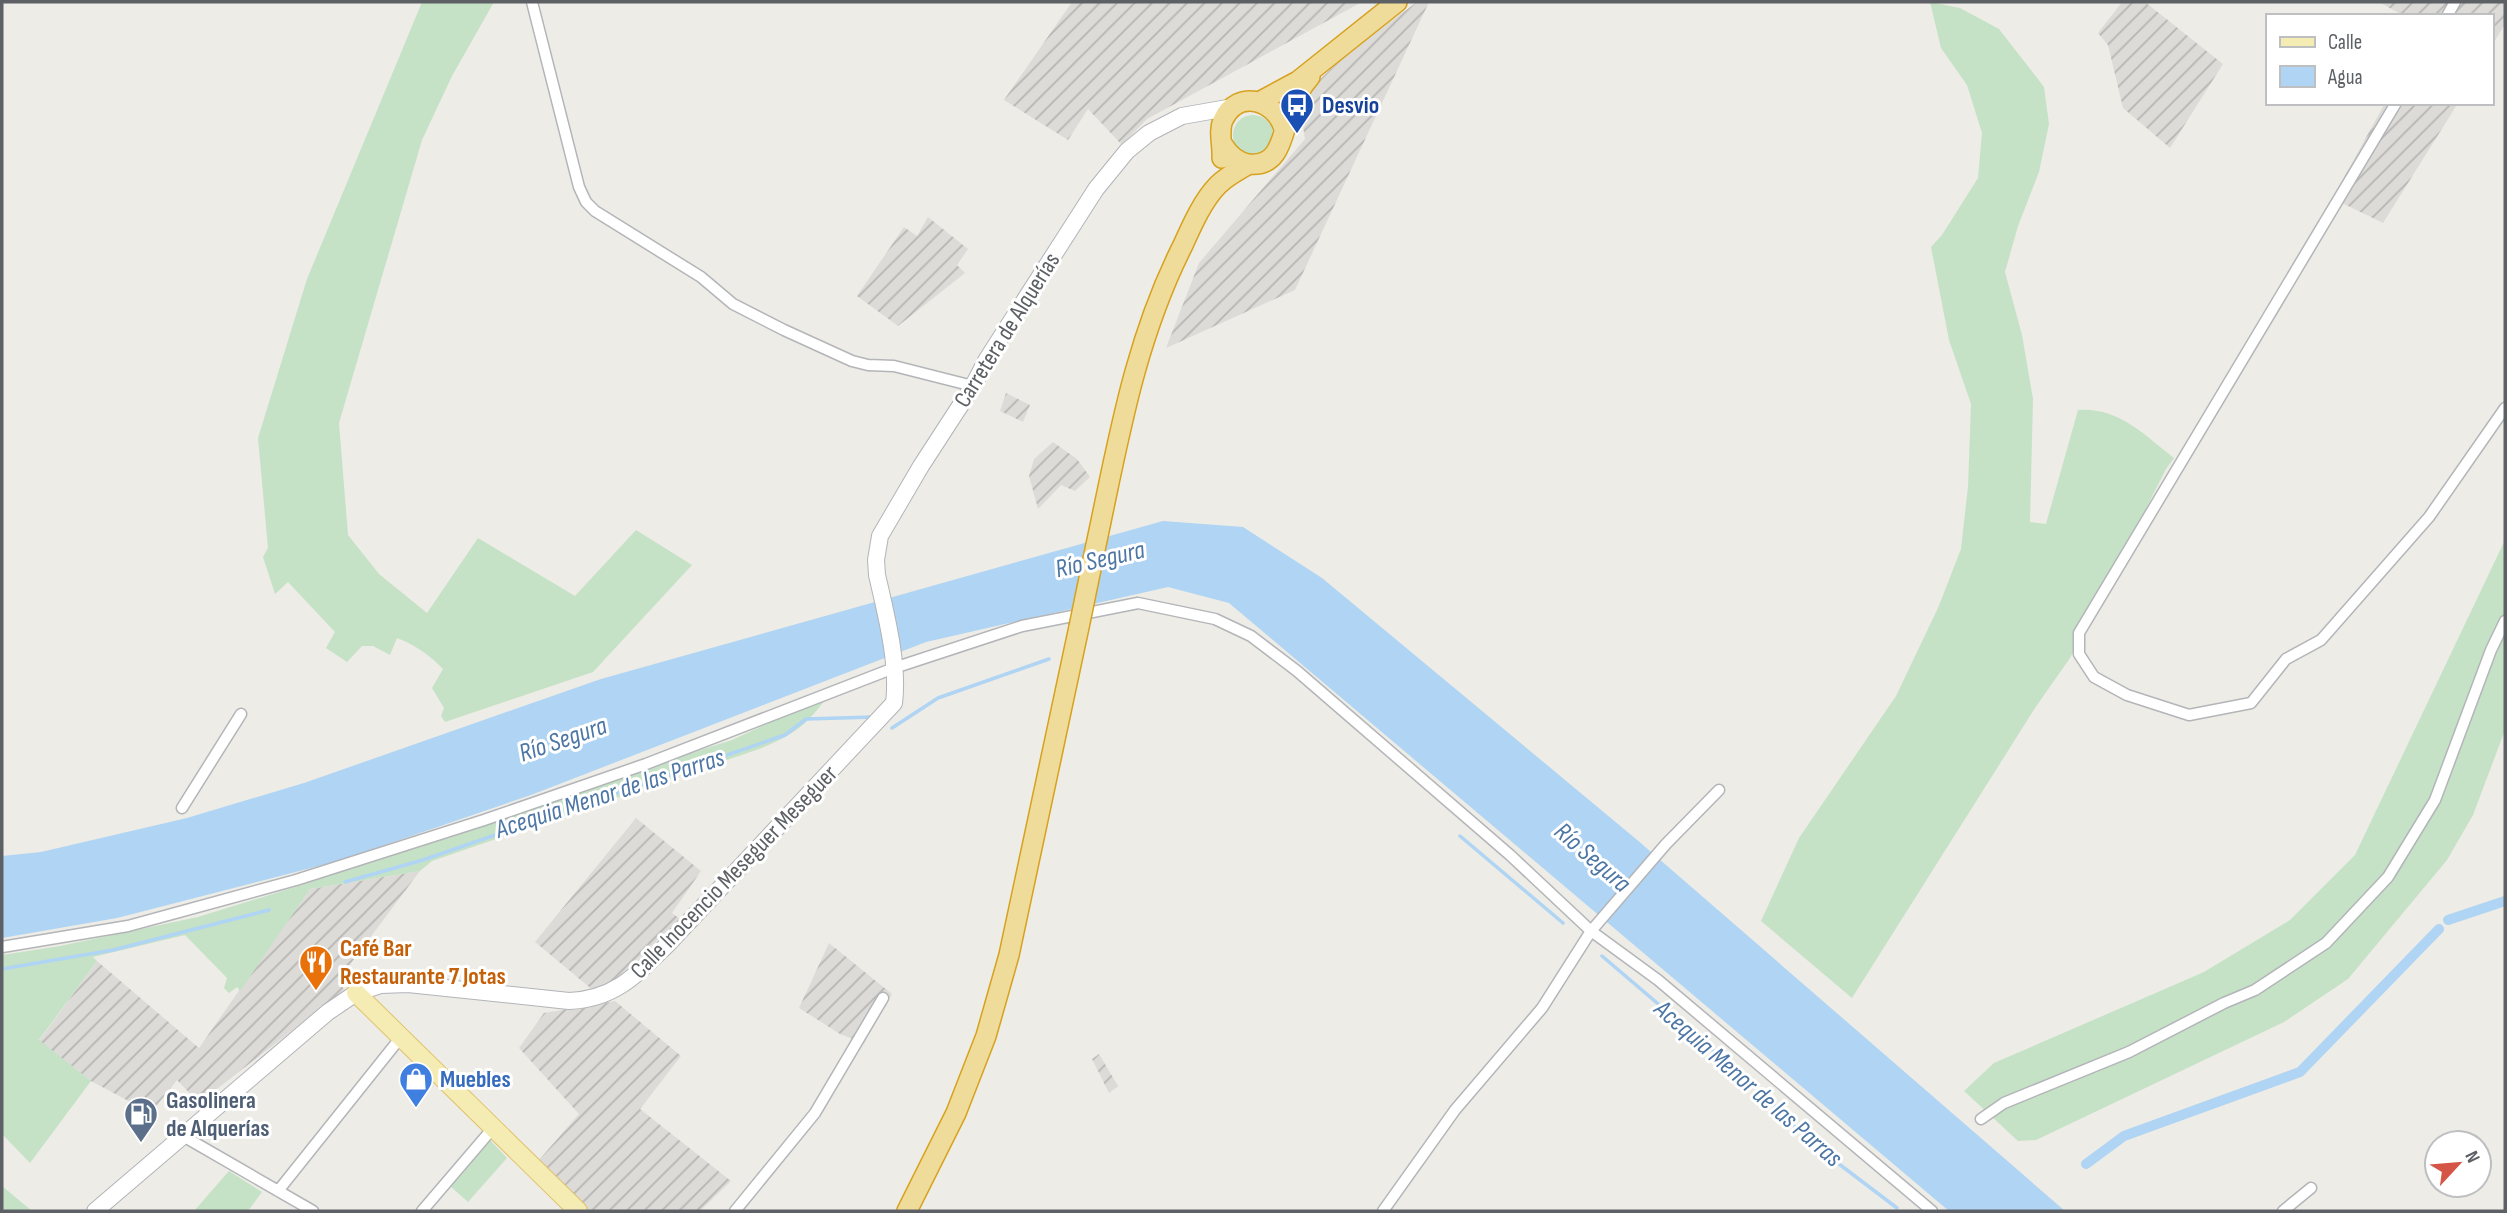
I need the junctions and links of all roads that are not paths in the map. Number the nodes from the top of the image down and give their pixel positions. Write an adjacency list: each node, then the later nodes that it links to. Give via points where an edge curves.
1 (533, 2): 12 (street, via 579,187 596,211 701,277 733,304 784,330 852,361 894,366)
2 (1397, 2): 3 (highway)
3 (1324, 60): 4 (highway, via 1298,81); 8 (highway, via 1303,84)
4 (1259, 102): 6 (highway); 8 (highway, via 1276,111)
5 (2395, 105): 13 (street, via 2079,633 2079,654 2094,677 2127,695 2189,715 2251,703 2286,659 2321,639 2428,517)
6 (1233, 107): 7 (street, Carretera de Alquerías); 9 (highway, via 1224,120)
7 (1196, 113): 9 (street); 12 (street, Carretera de Alquerías, via 1149,133 1114,165)
8 (1284, 129): 10 (highway, via 1274,156)
9 (1222, 140): 10 (highway, via 1234,158); 11 (highway)
10 (1249, 164): 11 (highway)
11 (1217, 186): 34 (highway, bridge, via 1174,261 1139,352 1009,955 956,1113)
12 (973, 386): 15 (street, Carretera de Alquerías, via 880,536 876,560)
13 (2505, 408)
14 (2505, 621): 24 (street, via 2435,800 2388,877 2326,943 2255,990 2129,1052 2004,1103)
15 (894, 668): 19 (street, via 1022,625 1138,603 1215,619 1251,636 1297,671); 20 (street, via 646,764 296,880 128,926); 21 (street, Calle Inocencio Meseguer Meseguer, via 894,703 883,716 632,979 604,996 569,1001 408,984 381,985)
16 (241, 713): 18 (street)
17 (1719, 790): 19 (street)
18 (182, 808)
19 (1591, 930): 35 (street, via 1542,1007 1455,1110); 36 (street, via 1658,980)
20 (2, 947)
21 (356, 993): 23 (main road); 26 (street, Calle Inocencio Meseguer Meseguer)
22 (883, 998): 33 (street, via 815,1113)
23 (401, 1037): 25 (main road); 28 (street)
24 (1981, 1119)
25 (493, 1128): 31 (street); 32 (main road)
26 (183, 1136): 28 (street); 29 (street, Calle Inocencio Meseguer Meseguer)
27 (2311, 1188): 37 (street)
28 (278, 1191): 30 (street)
29 (95, 1211)
30 (313, 1211)
31 (422, 1211)
32 (578, 1211)
33 (735, 1211)
34 (907, 1211)
35 (1383, 1211)
36 (1932, 1211)
37 (2283, 1211)

